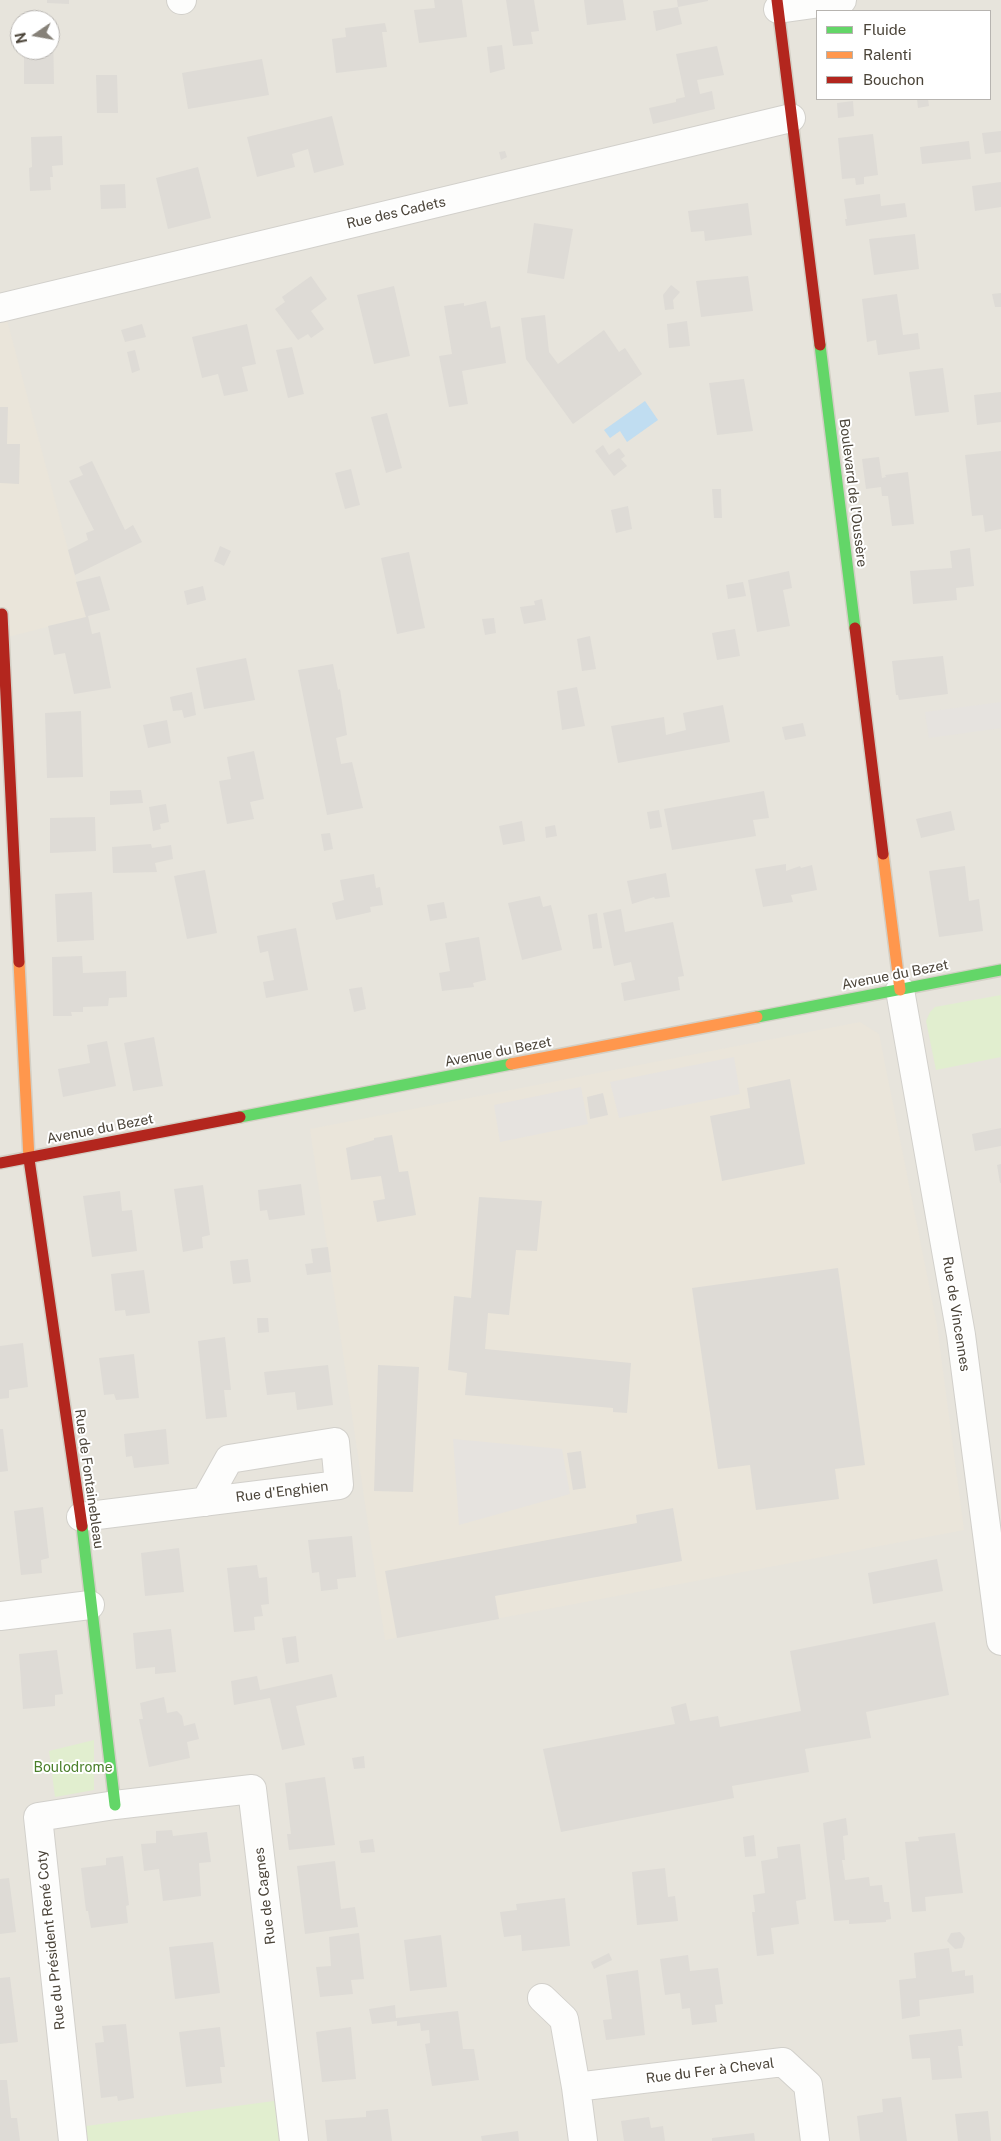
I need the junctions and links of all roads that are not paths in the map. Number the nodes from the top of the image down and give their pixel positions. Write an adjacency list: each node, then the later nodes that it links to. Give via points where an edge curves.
1 (842, 0): 2 (street)
2 (778, 5): 3 (street, Boulevard de l'Oussère)
3 (791, 118): 4 (street, Rue des Cadets); 7 (street, Boulevard de l'Oussère)
4 (0, 308)
5 (2, 614): 8 (street, Rue de Fontainebleau)
6 (1001, 970): 7 (street, Avenue du Bezet)
7 (900, 990): 8 (street, Avenue du Bezet); 14 (street, Rue de Vincennes, via 961,1335)
8 (29, 1158): 9 (street, Avenue du Bezet); 11 (street, Rue de Fontainebleau)
9 (0, 1163)
10 (205, 1502): 11 (street)
11 (80, 1517): 12 (street, Rue de Fontainebleau)
12 (90, 1605): 13 (street); 15 (street, Rue de Fontainebleau)
13 (0, 1616)
14 (1001, 1640)
15 (115, 1805): 18 (street, Rue du Président René Coty, via 38,1817); 19 (street, Rue de Cagnes, via 252,1789)
16 (542, 1998): 17 (street, via 564,2019)
17 (576, 2087): 20 (street); 21 (street, Rue du Fer à Cheval, via 783,2062 808,2086)
18 (73, 2141)
19 (294, 2141)
20 (583, 2141)
21 (816, 2141)

